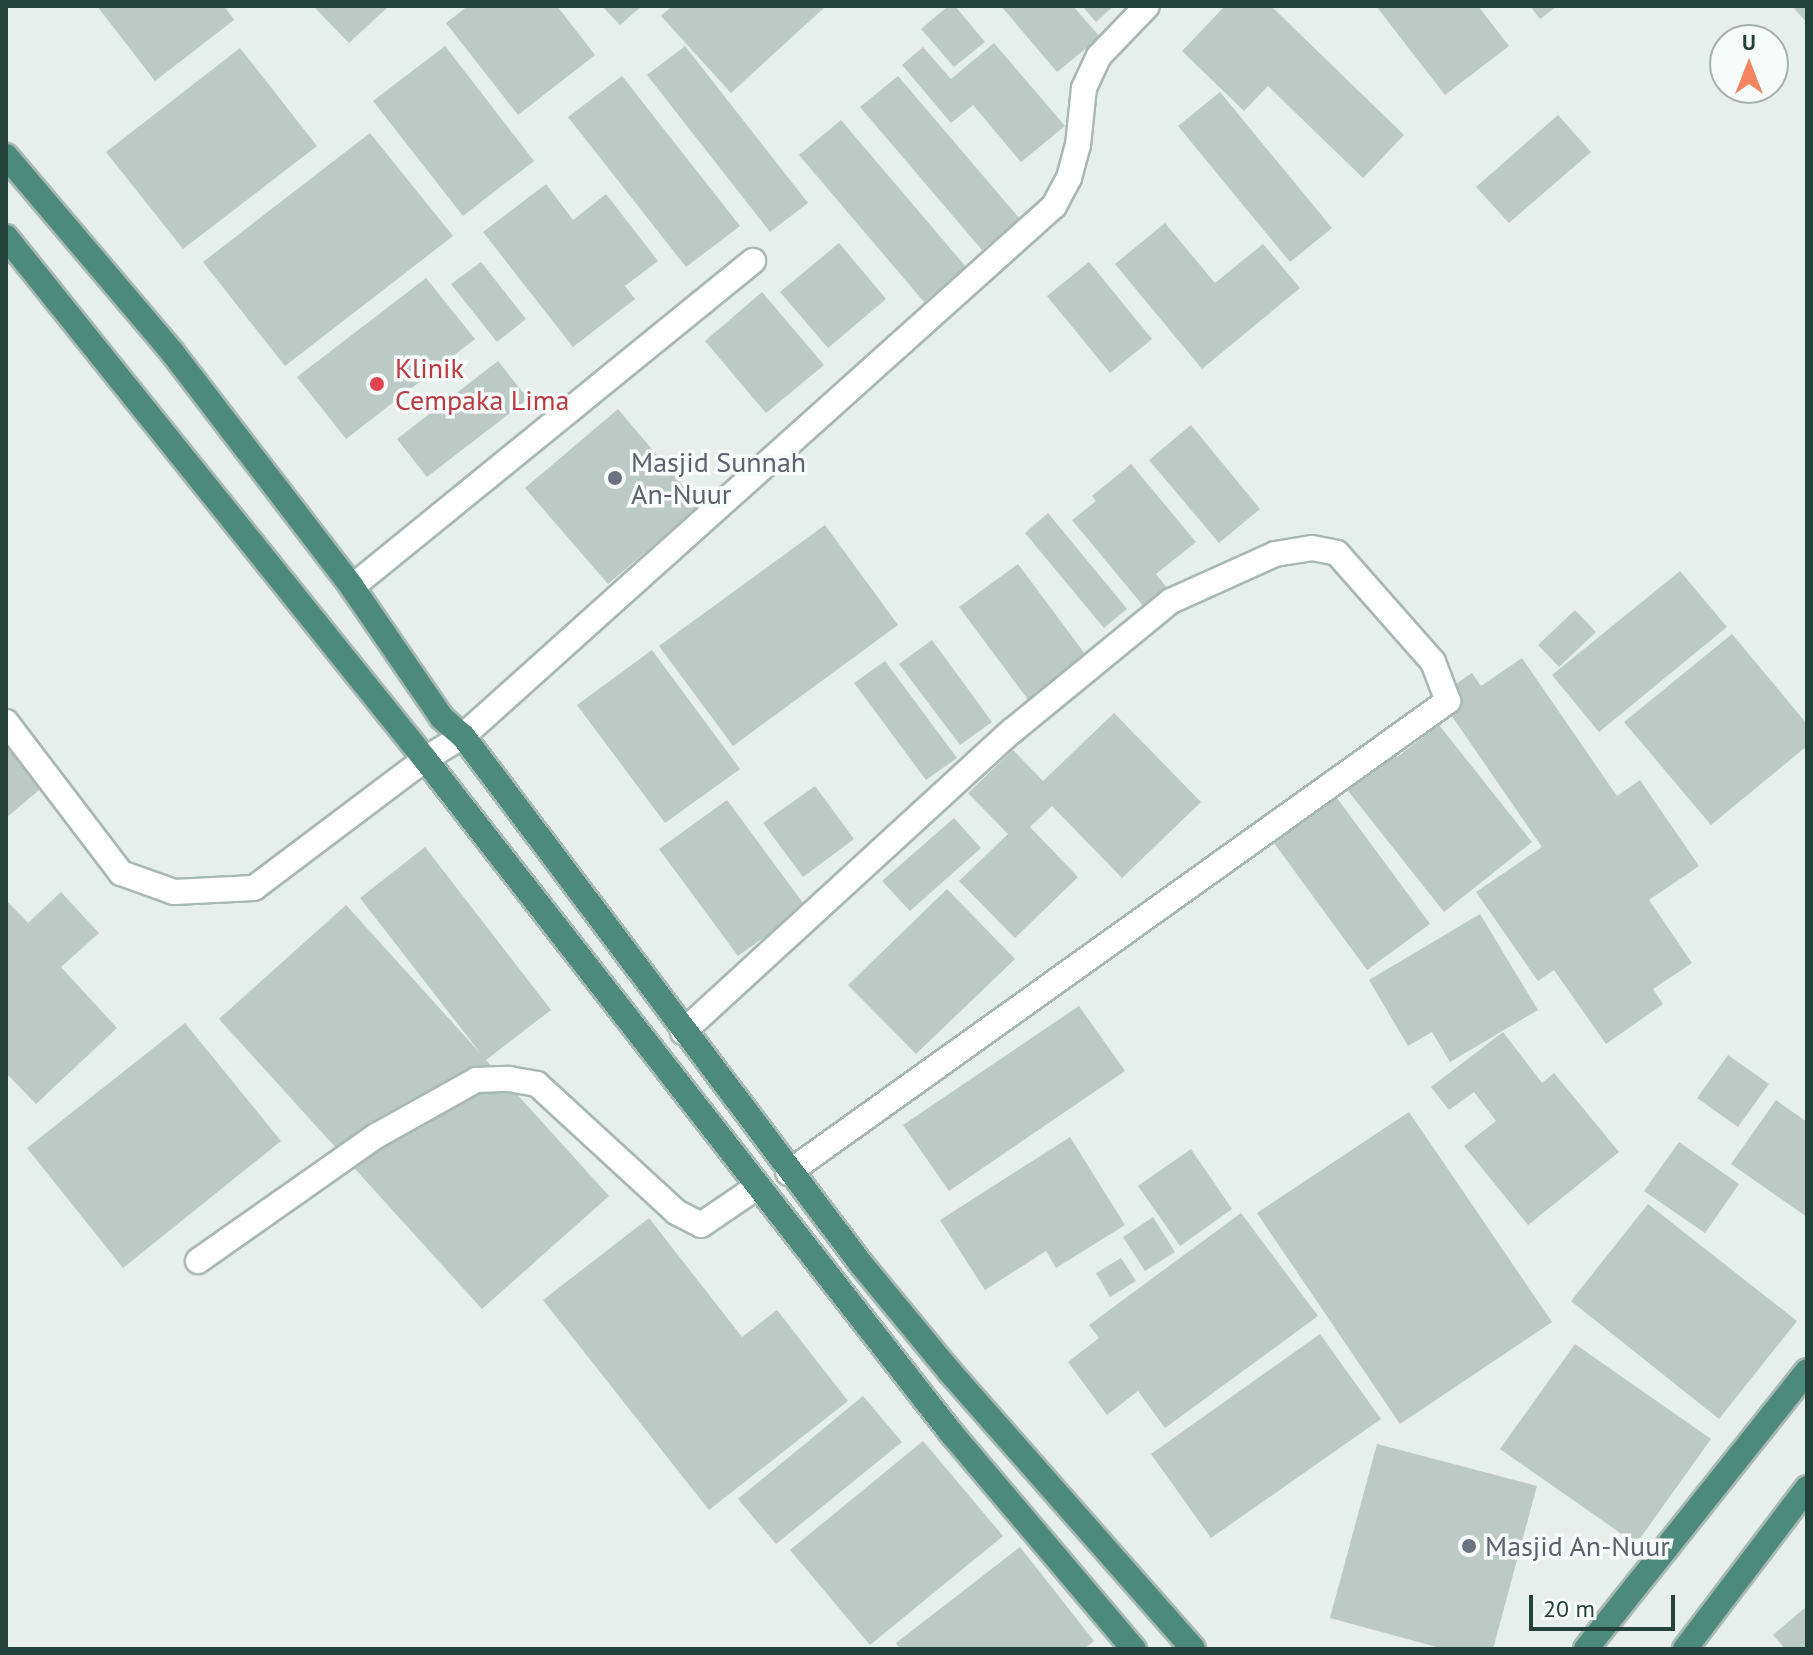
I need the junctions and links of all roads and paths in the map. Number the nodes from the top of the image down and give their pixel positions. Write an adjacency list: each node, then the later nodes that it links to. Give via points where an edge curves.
1 (1147, 6): 7 (street, via 1099,56 1084,88 1078,145 1054,206)
2 (6, 156): 5 (highway, via 172,352)
3 (6, 237): 8 (highway)
4 (753, 261): 5 (street)
5 (352, 587): 7 (highway, via 442,718)
6 (6, 722): 8 (street, via 121,873 174,892 254,888)
7 (463, 736): 8 (street); 9 (highway)
8 (425, 759): 11 (highway)
9 (683, 1032): 10 (highway); 10 (street, via 1012,731 1171,601 1275,554 1312,548 1337,553 1433,662 1448,701)
10 (788, 1173): 16 (highway, via 950,1372)
11 (757, 1187): 12 (street, via 701,1225 676,1212 537,1084 476,1080 376,1136); 15 (highway, via 952,1434)
12 (198, 1261)
13 (1807, 1371): 17 (highway)
14 (1807, 1488): 18 (highway)
15 (1134, 1649)
16 (1193, 1649)
17 (1586, 1649)
18 (1685, 1649)

